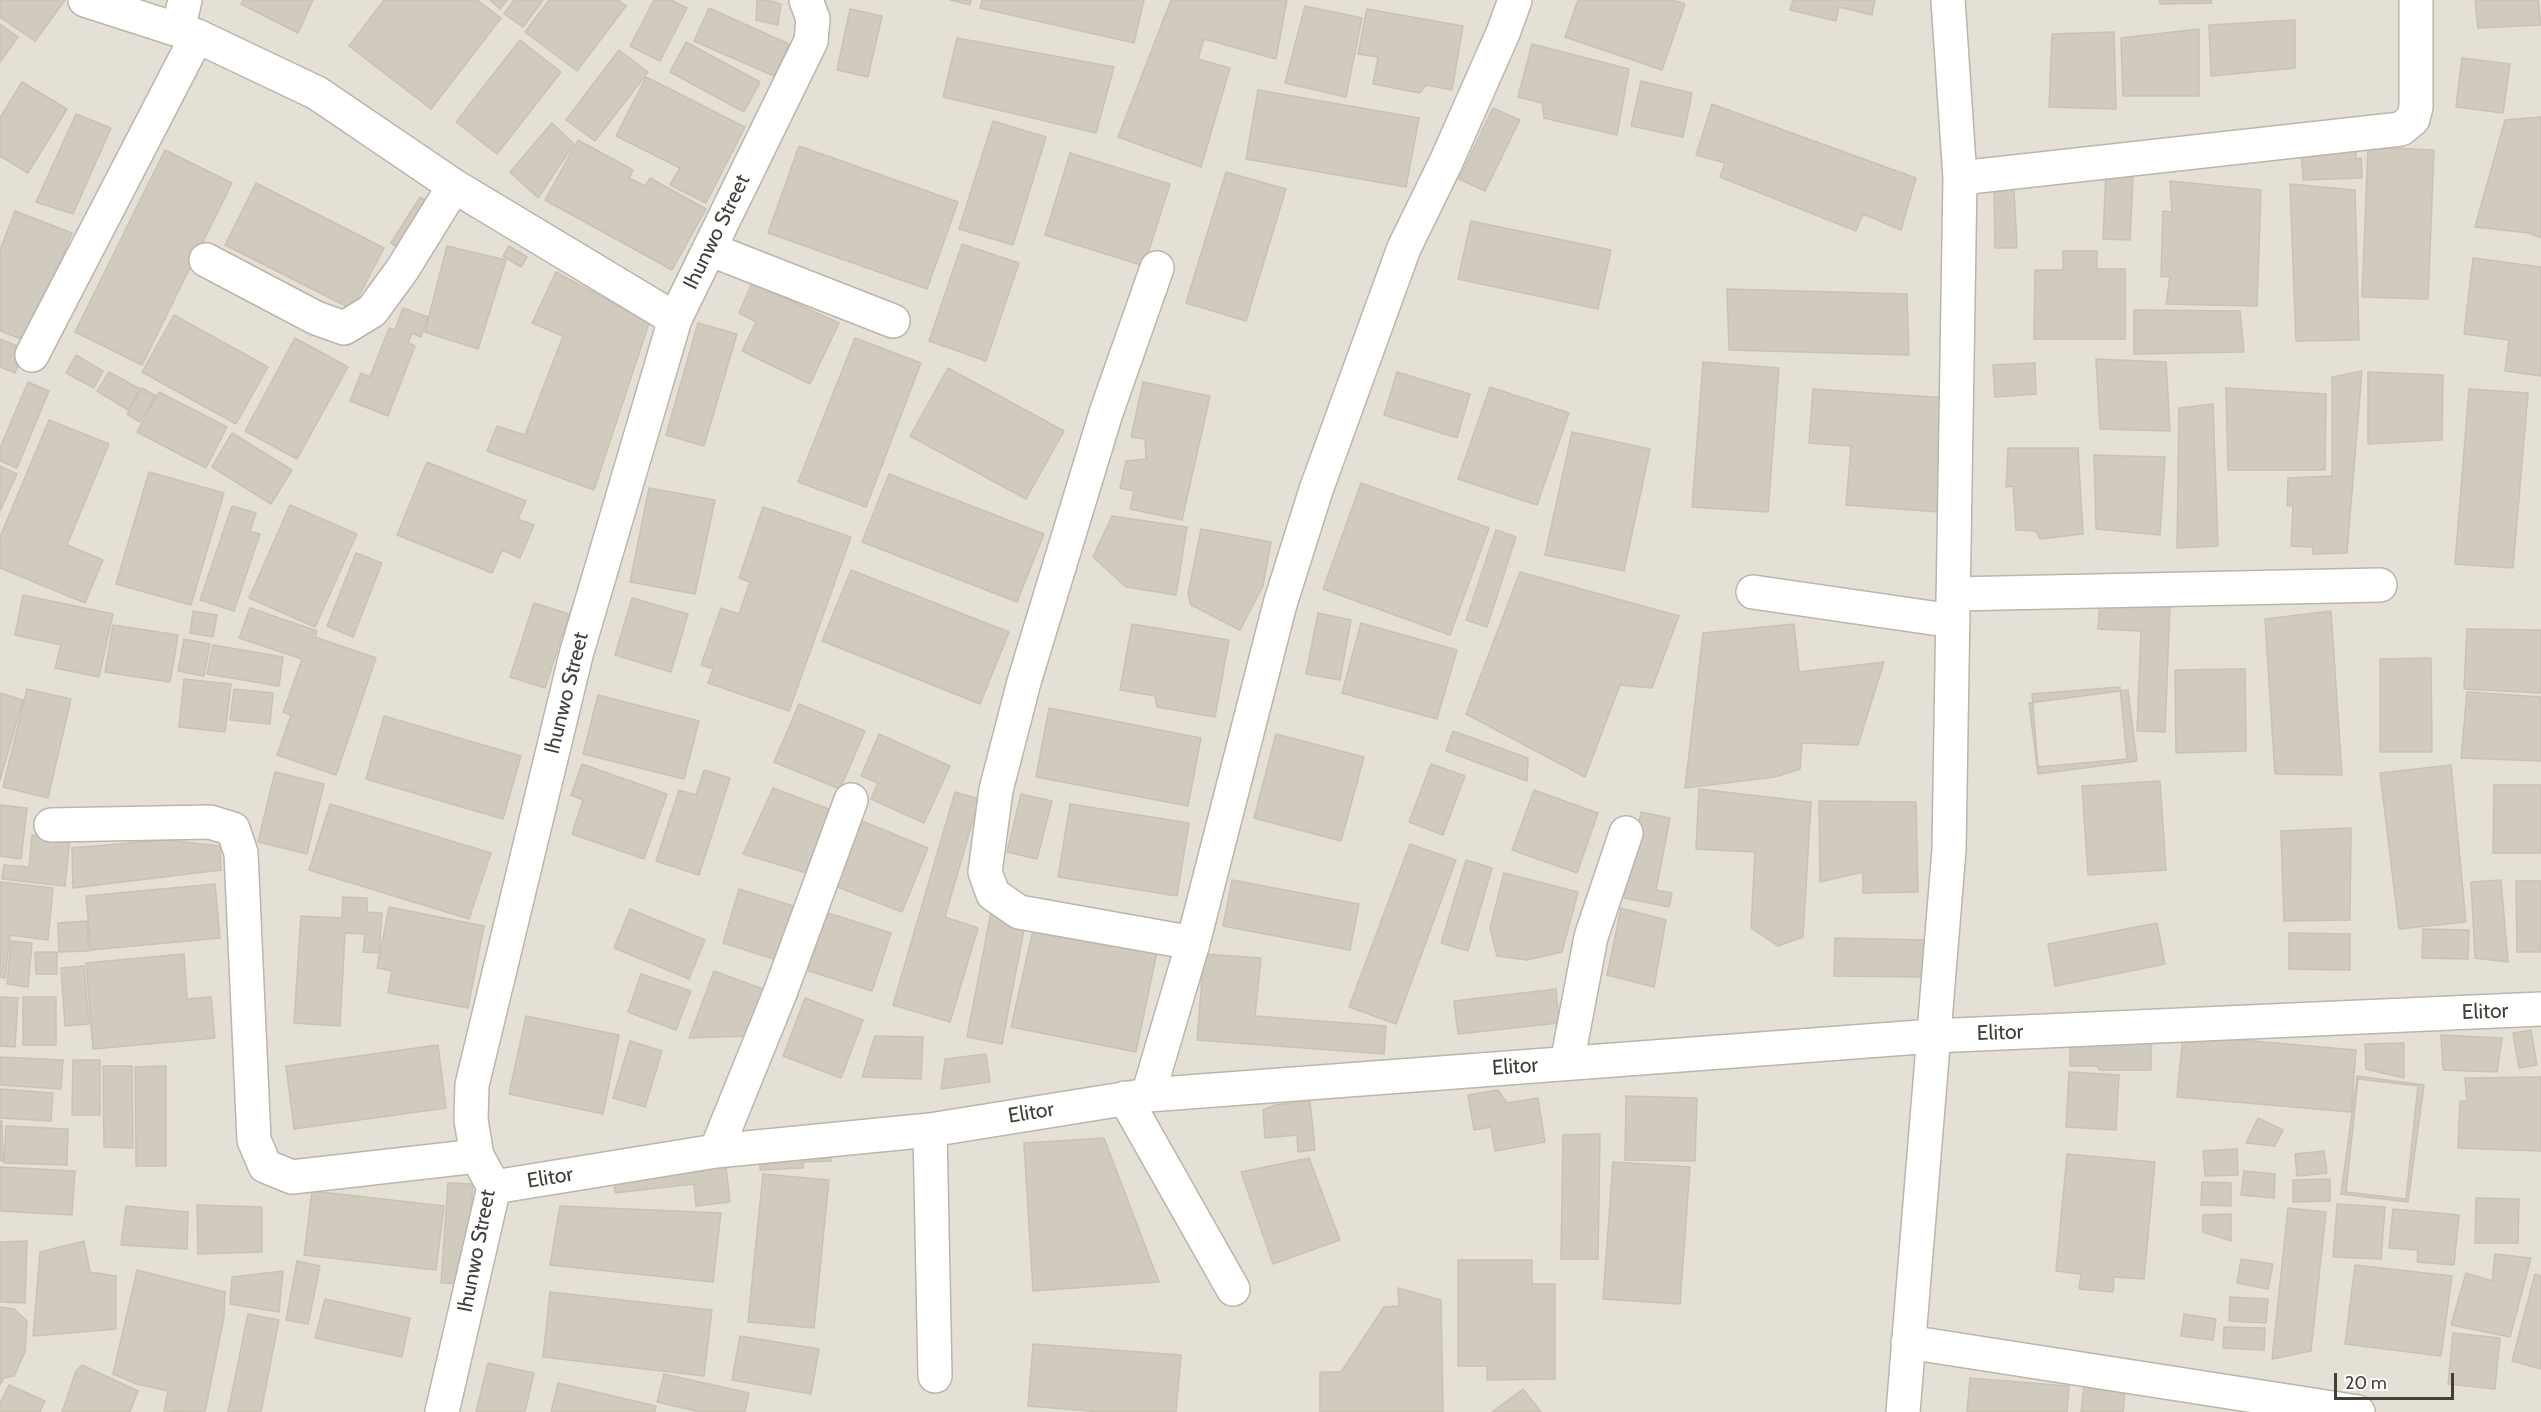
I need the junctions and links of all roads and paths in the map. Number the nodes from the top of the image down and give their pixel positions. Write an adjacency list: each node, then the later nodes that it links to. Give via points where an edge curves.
1 (85, 0): 6 (street)
2 (806, 0): 9 (street, Ihunwo Street, via 813,19 811,41)
3 (1515, 0): 21 (street, via 1404,248 1316,490 1280,604)
4 (1948, 0): 7 (street)
5 (2416, 0): 7 (street, via 2416,107 2413,119 2402,129)
6 (187, 22): 8 (street, via 317,93); 14 (street)
7 (1960, 178): 17 (street)
8 (454, 186): 10 (street, via 372,311 344,328 316,318); 12 (street)
9 (709, 249): 12 (street, Ihunwo Street); 13 (street)
10 (206, 260)
11 (1157, 268): 21 (street, via 1106,413 1024,682 996,790 985,872 993,894 1019,912)
12 (675, 319): 28 (street, Ihunwo Street, via 576,655 472,1085 471,1120)
13 (893, 321)
14 (32, 355)
15 (2380, 585): 17 (street)
16 (1753, 592): 17 (street)
17 (1953, 607): 23 (street, via 1949,850)
18 (850, 800): 27 (street, via 780,993)
19 (51, 825): 28 (street, via 210,822 233,829 241,853 254,1140 265,1166 292,1177)
20 (1626, 833): 24 (street, via 1591,937)
21 (1193, 943): 25 (street)
22 (2541, 1009): 23 (street, Elitor)
23 (1933, 1036): 24 (street, Elitor); 31 (street)
24 (1567, 1063): 25 (street, Elitor)
25 (1137, 1097): 26 (street, Elitor); 30 (street)
26 (930, 1130): 27 (street, Elitor); 32 (street)
27 (716, 1151): 29 (street, Elitor)
28 (477, 1156): 29 (street, Ihunwo Street)
29 (494, 1187): 33 (street, Ihunwo Street)
30 (1233, 1289)
31 (1908, 1342): 34 (street); 35 (street)
32 (935, 1376)
33 (442, 1412)
34 (1903, 1412)
35 (2358, 1412)

